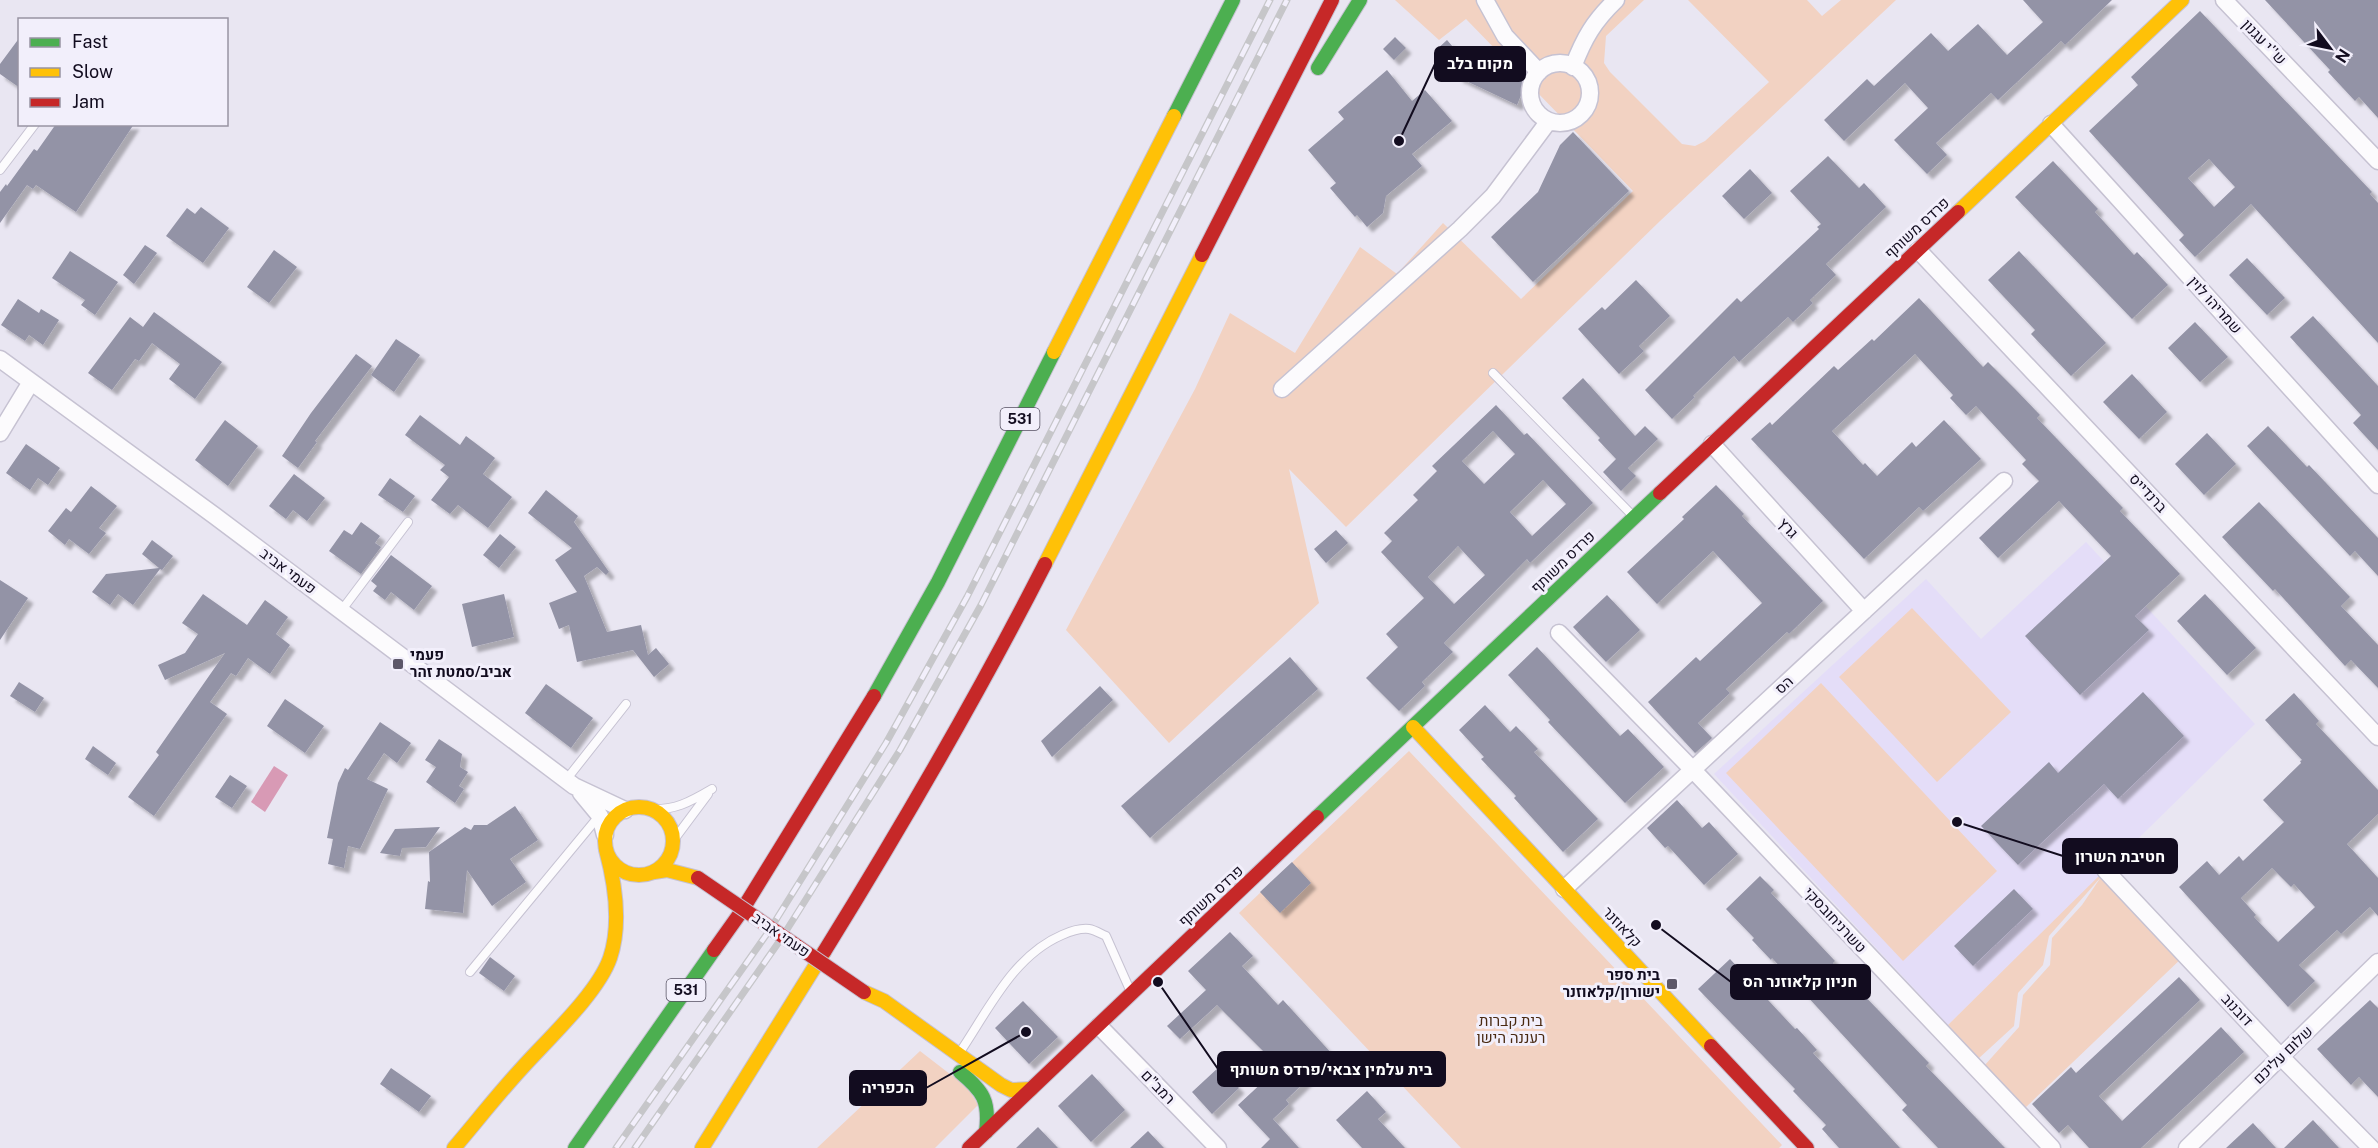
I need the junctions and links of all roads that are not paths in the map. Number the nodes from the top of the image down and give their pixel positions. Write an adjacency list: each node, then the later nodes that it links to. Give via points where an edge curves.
1 (1223, 0): 20 (main road)
2 (1233, 0): 20 (main road, 531)
3 (1332, 0): 18 (main road)
4 (1360, 0): 11 (main road)
5 (1485, 0): 10 (street, via 1504,36)
6 (1616, 0): 9 (street, via 1583,39)
7 (2182, 0): 14 (main road, פרדס משותף)
8 (2224, 0): 16 (street, ש''י עגנון)
9 (1573, 67): 10 (street, via 1558,63); 13 (street, via 1588,82 1586,109 1570,122)
10 (1539, 72): 13 (street, via 1530,88 1530,98 1533,108)
11 (1311, 79)
12 (1292, 108): 18 (main road)
13 (1548, 122): 24 (street, via 1492,196 1460,229)
14 (2051, 124): 19 (main road, פרדס משותף); 28 (street, שמריהו לוין)
15 (33, 126): 17 (lane)
16 (2378, 161)
17 (0, 170)
18 (1212, 237): 49 (main road, via 1016,623 904,823)
19 (1918, 250): 26 (main road, פרדס משותף); 36 (street, ברנדייס)
20 (1072, 318): 42 (main road, 531, via 938,582)
21 (0, 359): 23 (street, פעמי אביב)
22 (1493, 373): 29 (lane)
23 (31, 382): 25 (street); 31 (street, פעמי אביב)
24 (1282, 389)
25 (0, 433)
26 (1712, 444): 29 (main road, פרדס משותף); 32 (street, גרץ)
27 (2004, 481): 32 (street, הס)
28 (2378, 485)
29 (1633, 516): 35 (main road, פרדס משותף)
30 (408, 522): 31 (lane)
31 (341, 610): 38 (street, פעמי אביב)
32 (1864, 611): 37 (street, הס)
33 (1559, 633): 37 (street, טשרניחובסקי)
34 (626, 704): 38 (lane)
35 (1413, 728): 48 (main road, קלאוזנר); 54 (main road, פרדס משותף)
36 (2378, 737)
37 (1693, 770): 48 (street, הס); 68 (street, טשרניחובסקי)
38 (570, 783): 40 (street, פעמי אביב); 41 (street, פעמי אביב)
39 (648, 809): 40 (main road); 44 (main road, פעמי אביב, via 668,824); 44 (lane, via 683,806 712,789)
40 (625, 810): 43 (main road, via 613,819)
41 (600, 816): 43 (street, פעמי אביב); 52 (lane)
42 (794, 830): 59 (main road); 63 (main road, 531)
43 (606, 843): 46 (main road, פעמי אביב, via 609,858 621,870 638,876); 50 (main road, via 614,878)
44 (673, 843): 46 (main road, via 667,860); 47 (main road, פעמי אביב)
45 (2105, 870): 57 (street, דובנוב)
46 (651, 873): 47 (main road, פעמי אביב, via 667,870); 50 (main road, via 631,894)
47 (698, 878): 53 (main road, פעמי אביב, bridge)
48 (1564, 890): 67 (main road, קלאוזנר)
49 (846, 917): 60 (main road); 64 (main road)
50 (616, 919): 62 (main road, via 610,958 597,981)
51 (2378, 962): 57 (street, שלום עליכם)
52 (470, 972)
53 (864, 992): 56 (main road, פעמי אביב, via 884,1001); 61 (main road, פעמי אביב, via 982,1090 987,1100)
54 (1131, 994): 55 (main road, פרדס משותף); 56 (lane, via 1106,936 1090,929 1073,930 1048,941 1025,959 992,1001)
55 (1099, 1026): 58 (main road, פרדס משותף); 66 (street, רמב"ם)
56 (958, 1055): 58 (main road, פעמי אביב, via 1011,1090)
57 (2281, 1057): 69 (street, שלום עליכם); 70 (street, דובנוב)
58 (1031, 1089): 61 (main road, פרדס משותף)
59 (597, 1092)
60 (704, 1119)
61 (986, 1132): 65 (main road, פרדס משותף)
62 (454, 1148)
63 (575, 1148)
64 (702, 1148)
65 (969, 1148)
66 (1218, 1148)
67 (1807, 1148)
68 (2052, 1148)
69 (2187, 1148)
70 (2371, 1148)

